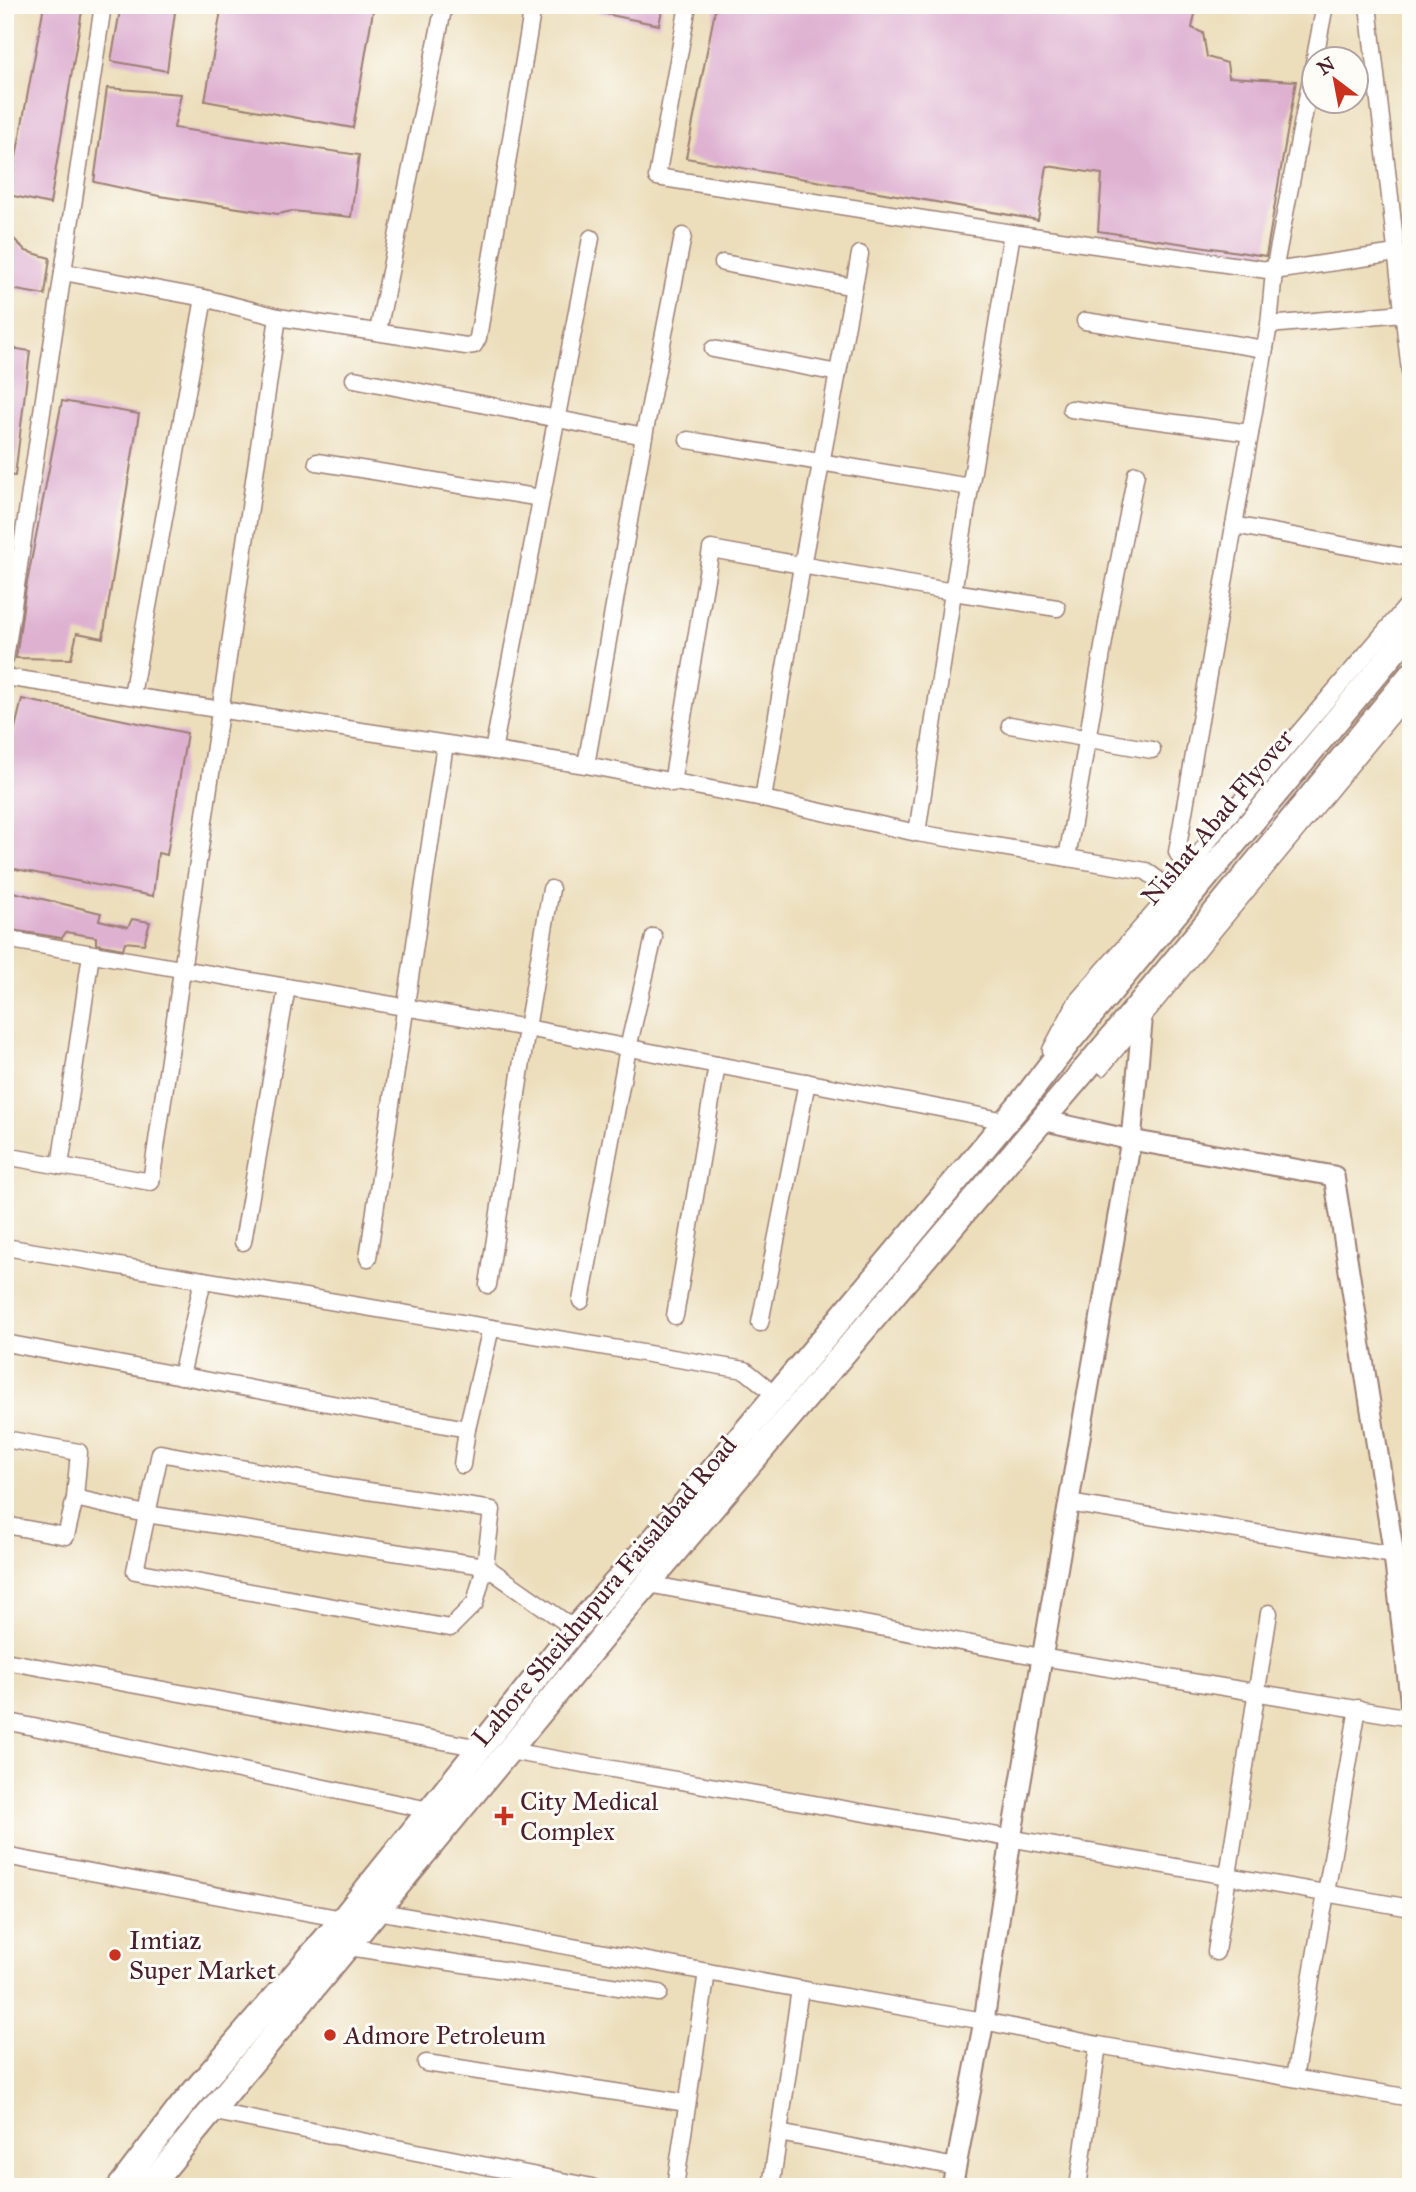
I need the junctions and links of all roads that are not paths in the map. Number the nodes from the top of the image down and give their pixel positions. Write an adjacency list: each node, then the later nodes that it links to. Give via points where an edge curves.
1 (103, 5): 14 (street)
2 (444, 5): 21 (street)
3 (688, 5): 7 (street, via 657,177)
4 (1325, 5): 13 (street)
5 (1368, 5): 10 (street)
6 (532, 12): 21 (street, via 478,338 474,345 466,346)
7 (1012, 233): 13 (street); 35 (street)
8 (682, 236): 30 (street)
9 (591, 238): 28 (street)
10 (1396, 253): 13 (street); 17 (street)
11 (860, 254): 15 (street)
12 (723, 262): 15 (street)
13 (1274, 271): 20 (street)
14 (63, 272): 16 (street); 44 (street)
15 (854, 287): 24 (street)
16 (204, 299): 18 (street); 47 (street)
17 (1403, 313): 20 (street); 26 (street)
18 (278, 317): 21 (street); 49 (street)
19 (1085, 321): 23 (street)
20 (1269, 326): 23 (street)
21 (378, 331)
22 (713, 349): 24 (street)
23 (1265, 349): 29 (street)
24 (838, 373): 33 (street)
25 (354, 379): 28 (street)
26 (1411, 380)
27 (1071, 409): 29 (street)
28 (556, 419): 30 (street); 36 (street)
29 (1250, 433): 37 (street)
30 (644, 436): 55 (street)
31 (688, 440): 33 (street)
32 (317, 462): 36 (street)
33 (821, 462): 35 (street); 39 (street)
34 (1136, 474): 51 (street)
35 (970, 487): 40 (street)
36 (541, 498): 54 (street)
37 (1234, 525): 38 (street); 60 (street, via 1177,852)
38 (1411, 558)
39 (802, 566): 40 (street); 56 (street, via 711,550); 57 (street)
40 (953, 592): 42 (street); 58 (street)
41 (1411, 601): 60 (street, via 1217,828)
42 (1057, 608)
43 (1411, 631): 71 (highway, Nishat Abad Flyover)
44 (5, 659)
45 (1411, 675): 77 (highway, Lahore Sheikhupura Faisalabad Road)
46 (5, 677): 47 (street)
47 (132, 695): 49 (street)
48 (1411, 698): 69 (lane)
49 (221, 711): 52 (street); 66 (street)
50 (1010, 726): 51 (street)
51 (1088, 739): 53 (street); 59 (street)
52 (445, 744): 54 (street); 68 (street)
53 (1152, 750)
54 (493, 751): 55 (street)
55 (586, 765): 56 (street)
56 (672, 783): 57 (street)
57 (763, 799): 58 (street)
58 (917, 834): 59 (street)
59 (1067, 858): 62 (street, via 1146,871)
60 (1188, 870): 62 (street)
61 (551, 889): 70 (street)
62 (1173, 891): 76 (street, via 1077,1001)
63 (654, 937): 72 (street)
64 (5, 939): 65 (street)
65 (91, 954): 66 (street); 81 (street)
66 (181, 969): 67 (street); 81 (street, via 151,1182)
67 (287, 986): 68 (street); 82 (street)
68 (406, 1006): 70 (street); 84 (street)
69 (1143, 1023): 74 (lane); 79 (street)
70 (527, 1028): 72 (street); 86 (street)
71 (1069, 1041): 76 (highway, Lahore Sheikhupura Faisalabad Road)
72 (628, 1048): 73 (street); 87 (street)
73 (717, 1065): 75 (street); 88 (street)
74 (1103, 1071)
75 (807, 1082): 78 (street); 89 (street)
76 (1027, 1096): 78 (highway, Lahore Sheikhupura Faisalabad Road)
77 (1042, 1120): 79 (street); 103 (highway, Lahore Sheikhupura Faisalabad Road)
78 (1006, 1121): 93 (highway, Lahore Sheikhupura Faisalabad Road)
79 (1131, 1140): 98 (street); 101 (street, via 1334,1175)
80 (5, 1156): 81 (street)
81 (60, 1166)
82 (243, 1242)
83 (5, 1247): 85 (street)
84 (369, 1258)
85 (203, 1280): 90 (street); 92 (street)
86 (488, 1285)
87 (581, 1301)
88 (675, 1316)
89 (760, 1323)
90 (491, 1328): 93 (street, via 745,1370); 94 (street)
91 (5, 1343): 92 (street)
92 (181, 1376): 94 (street)
93 (776, 1395): 105 (highway, Lahore Sheikhupura Faisalabad Road)
94 (467, 1429): 96 (street)
95 (5, 1439): 97 (street, via 79,1452)
96 (462, 1465)
97 (75, 1498): 99 (street); 100 (street, via 66,1536)
98 (1068, 1503): 101 (street); 106 (street)
99 (146, 1514): 102 (street); 102 (street, via 135,1571 450,1629 475,1603); 102 (street, via 160,1454 492,1510)
100 (5, 1525)
101 (1394, 1555): 109 (street)
102 (485, 1566): 105 (street)
103 (648, 1584): 106 (street); 114 (highway, Lahore Sheikhupura Faisalabad Road)
104 (1269, 1613): 108 (street)
105 (575, 1629): 113 (highway, Lahore Sheikhupura Faisalabad Road)
106 (1041, 1657): 108 (street); 116 (street)
107 (5, 1661): 113 (street)
108 (1257, 1692): 110 (street); 118 (street)
109 (1411, 1707)
110 (1358, 1708): 111 (street); 119 (street)
111 (1411, 1718)
112 (5, 1721): 115 (street)
113 (481, 1748): 115 (highway, Lahore Sheikhupura Faisalabad Road)
114 (509, 1751): 116 (street); 121 (highway, Lahore Sheikhupura Faisalabad Road)
115 (429, 1810): 122 (highway, Lahore Sheikhupura Faisalabad Road)
116 (1011, 1839): 118 (street); 128 (street)
117 (5, 1856): 122 (street)
118 (1228, 1876): 119 (street); 124 (street)
119 (1326, 1893): 120 (street); 131 (street)
120 (1411, 1908)
121 (377, 1911): 123 (highway, Lahore Sheikhupura Faisalabad Road); 125 (street)
122 (343, 1919): 138 (highway, Lahore Sheikhupura Faisalabad Road, via 181,2108)
123 (348, 1947): 127 (street); 134 (highway, Lahore Sheikhupura Faisalabad Road)
124 (1216, 1952)
125 (707, 1972): 126 (street); 133 (street)
126 (800, 1989): 128 (street); 135 (street)
127 (659, 1993)
128 (984, 2021): 129 (street); 136 (street)
129 (1098, 2045): 131 (street); 145 (street)
130 (426, 2063): 133 (street)
131 (1294, 2078): 132 (street)
132 (1411, 2098)
133 (687, 2103): 142 (street)
134 (210, 2111): 137 (street); 139 (highway, Lahore Sheikhupura Faisalabad Road)
135 (779, 2133): 136 (street); 143 (street)
136 (956, 2167): 144 (street)
137 (502, 2170): 140 (street); 141 (street)
138 (120, 2187)
139 (149, 2187)
140 (499, 2187)
141 (592, 2187)
142 (675, 2187)
143 (771, 2187)
144 (952, 2187)
145 (1078, 2187)

